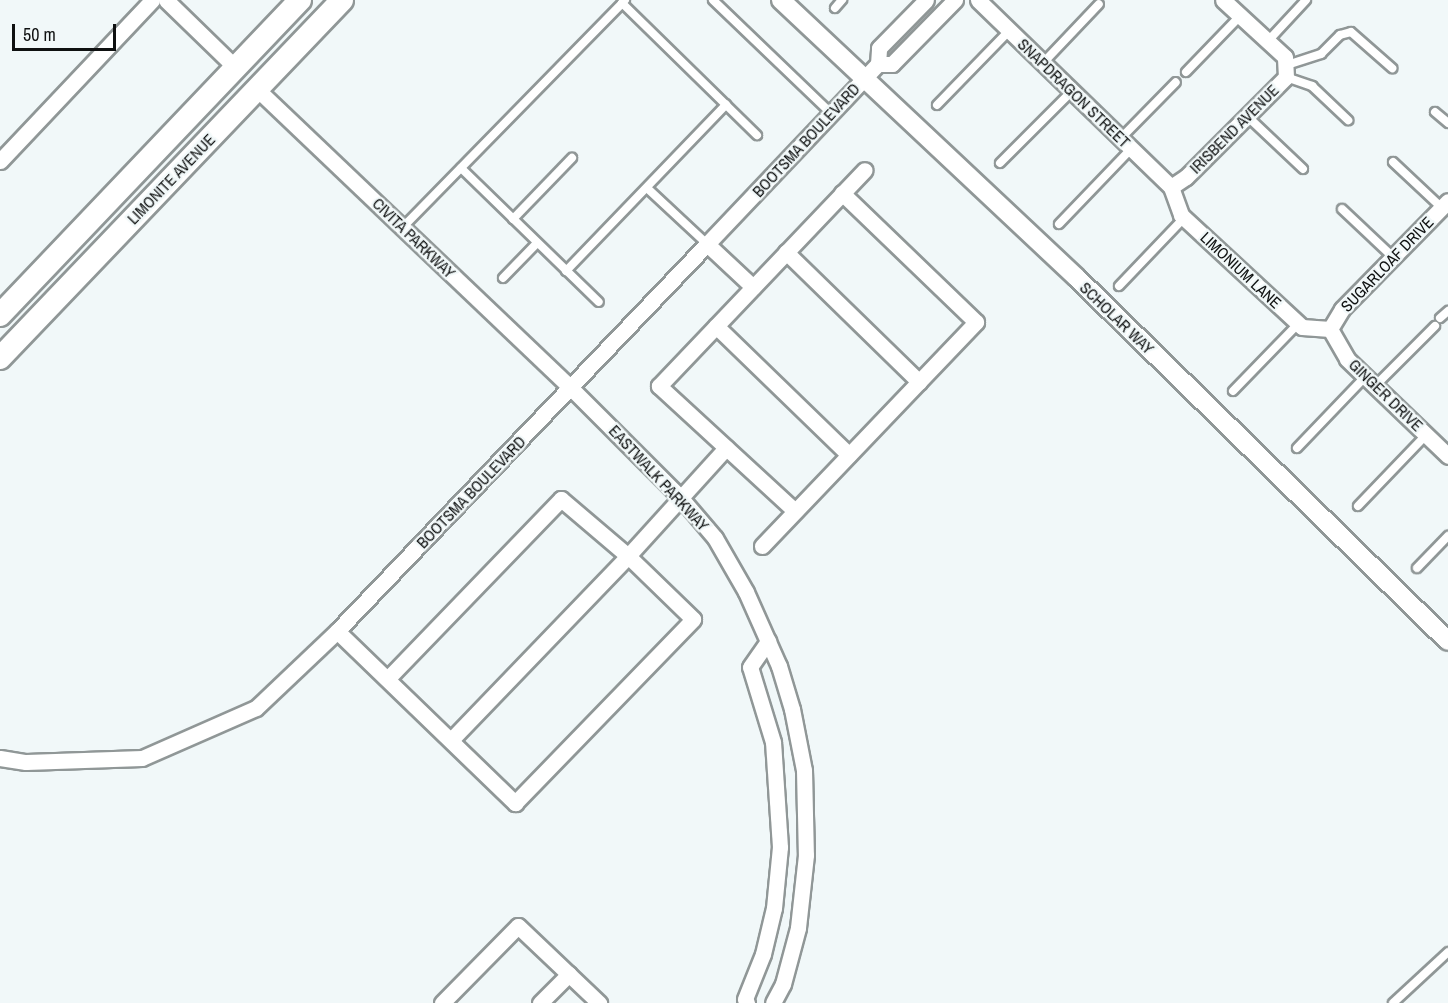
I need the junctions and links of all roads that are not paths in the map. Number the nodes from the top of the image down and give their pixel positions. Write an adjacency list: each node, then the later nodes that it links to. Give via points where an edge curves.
1 (152, 0): 39 (street)
2 (166, 0): 21 (street)
3 (300, 0): 21 (main road, LIMONITE AVENUE)
4 (342, 0): 27 (main road, LIMONITE AVENUE)
5 (713, 0): 31 (lane)
6 (782, 0): 25 (street, SCHOLAR WAY)
7 (843, 0): 15 (lane)
8 (926, 0): 20 (street, via 879,48)
9 (955, 0): 20 (street, via 892,64)
10 (978, 0): 17 (street, SNAPDRAGON STREET)
11 (1223, 0): 16 (street)
12 (1306, 0): 18 (lane)
13 (623, 2): 29 (lane); 42 (lane)
14 (1099, 4): 19 (lane)
15 (835, 8)
16 (1240, 16): 18 (street); 24 (lane)
17 (1010, 31): 19 (street, SNAPDRAGON STREET); 30 (lane)
18 (1268, 41): 23 (street, via 1285,57)
19 (1043, 63): 28 (street, SNAPDRAGON STREET)
20 (878, 64): 25 (street, BOOTSMA BOULEVARD)
21 (235, 67): 48 (main road, via 236,82 166,156); 65 (main road, LIMONITE AVENUE)
22 (1392, 68): 23 (lane, via 1351,32 1340,35 1321,54)
23 (1287, 71): 33 (street, IRISBEND AVENUE); 34 (lane, via 1312,86)
24 (1185, 72)
25 (864, 77): 31 (street, BOOTSMA BOULEVARD); 89 (street, SCHOLAR WAY)
26 (1176, 82): 37 (lane)
27 (257, 89): 48 (main road, LIMONITE AVENUE); 54 (street, CIVITA PARKWAY)
28 (1072, 91): 37 (street, SNAPDRAGON STREET); 41 (lane)
29 (726, 105): 36 (lane); 46 (lane)
30 (937, 105)
31 (831, 112): 56 (street, BOOTSMA BOULEVARD)
32 (1436, 112): 35 (lane)
33 (1247, 117): 43 (lane); 45 (street, IRISBEND AVENUE)
34 (1348, 120)
35 (1448, 123)
36 (757, 135)
37 (1126, 144): 45 (street, SNAPDRAGON STREET); 53 (lane)
38 (572, 158): 52 (lane)
39 (0, 161)
40 (1393, 162): 49 (lane)
41 (1000, 163)
42 (461, 168): 52 (lane); 54 (lane)
43 (1303, 169)
44 (865, 170): 47 (street)
45 (1171, 187): 51 (street, LIMONIUM LANE)
46 (647, 188): 56 (lane); 59 (lane)
47 (842, 193): 57 (street); 73 (street, via 976,322)
48 (154, 196): 71 (main road, LIMONITE AVENUE)
49 (1446, 207): 58 (street, SUGARLOAF DRIVE)
50 (1342, 209): 58 (lane)
51 (1185, 218): 61 (lane); 67 (street, LIMONIUM LANE)
52 (513, 219): 55 (lane)
53 (1059, 224)
54 (403, 227): 74 (street, CIVITA PARKWAY)
55 (537, 243): 59 (lane); 60 (lane)
56 (707, 244): 62 (street); 74 (street, BOOTSMA BOULEVARD)
57 (786, 252): 62 (street); 73 (street)
58 (1393, 257): 70 (street, SUGARLOAF DRIVE, via 1341,309)
59 (566, 271): 63 (lane)
60 (503, 278)
61 (1119, 286)
62 (753, 287): 68 (street)
63 (599, 302)
64 (1448, 311): 66 (lane)
65 (0, 315)
66 (1440, 318)
67 (1298, 324): 70 (street); 75 (lane)
68 (716, 326): 77 (street, via 659,386); 79 (street)
69 (1435, 326): 72 (lane)
70 (1330, 329): 72 (street, GINGER DRIVE, via 1347,359)
71 (0, 358)
72 (1370, 381): 76 (street, GINGER DRIVE); 78 (lane)
73 (919, 382): 79 (street)
74 (571, 388): 81 (street, EASTWALK PARKWAY); 88 (street, BOOTSMA BOULEVARD)
75 (1233, 391)
76 (1426, 435): 80 (street, GINGER DRIVE); 82 (lane)
77 (726, 448): 81 (street); 83 (street)
78 (1297, 448)
79 (849, 455): 83 (street)
80 (1448, 456)
81 (681, 498): 86 (street); 90 (street, EASTWALK PARKWAY, via 715,538)
82 (1358, 506)
83 (795, 511): 85 (street)
84 (1448, 536): 87 (lane)
85 (762, 546)
86 (628, 556): 91 (street, via 561,499); 92 (street); 92 (street, via 693,619 515,803)
87 (1417, 568)
88 (337, 631): 91 (street); 93 (street, BOOTSMA BOULEVARD, via 256,708 142,758 26,762)
89 (1445, 633)
90 (768, 641): 99 (street, via 750,667 773,742 780,847 774,908 763,954 745,999); 100 (street, EASTWALK PARKWAY, via 792,710 804,770 806,855 798,928 783,984)
91 (387, 679): 92 (street)
92 (451, 740)
93 (0, 758)
94 (1448, 952): 101 (lane)
95 (569, 974): 96 (street, via 518,926); 97 (street); 98 (street)
96 (442, 1003)
97 (540, 1003)
98 (599, 1003)
99 (747, 1003)
100 (773, 1003)
101 (1393, 1003)

